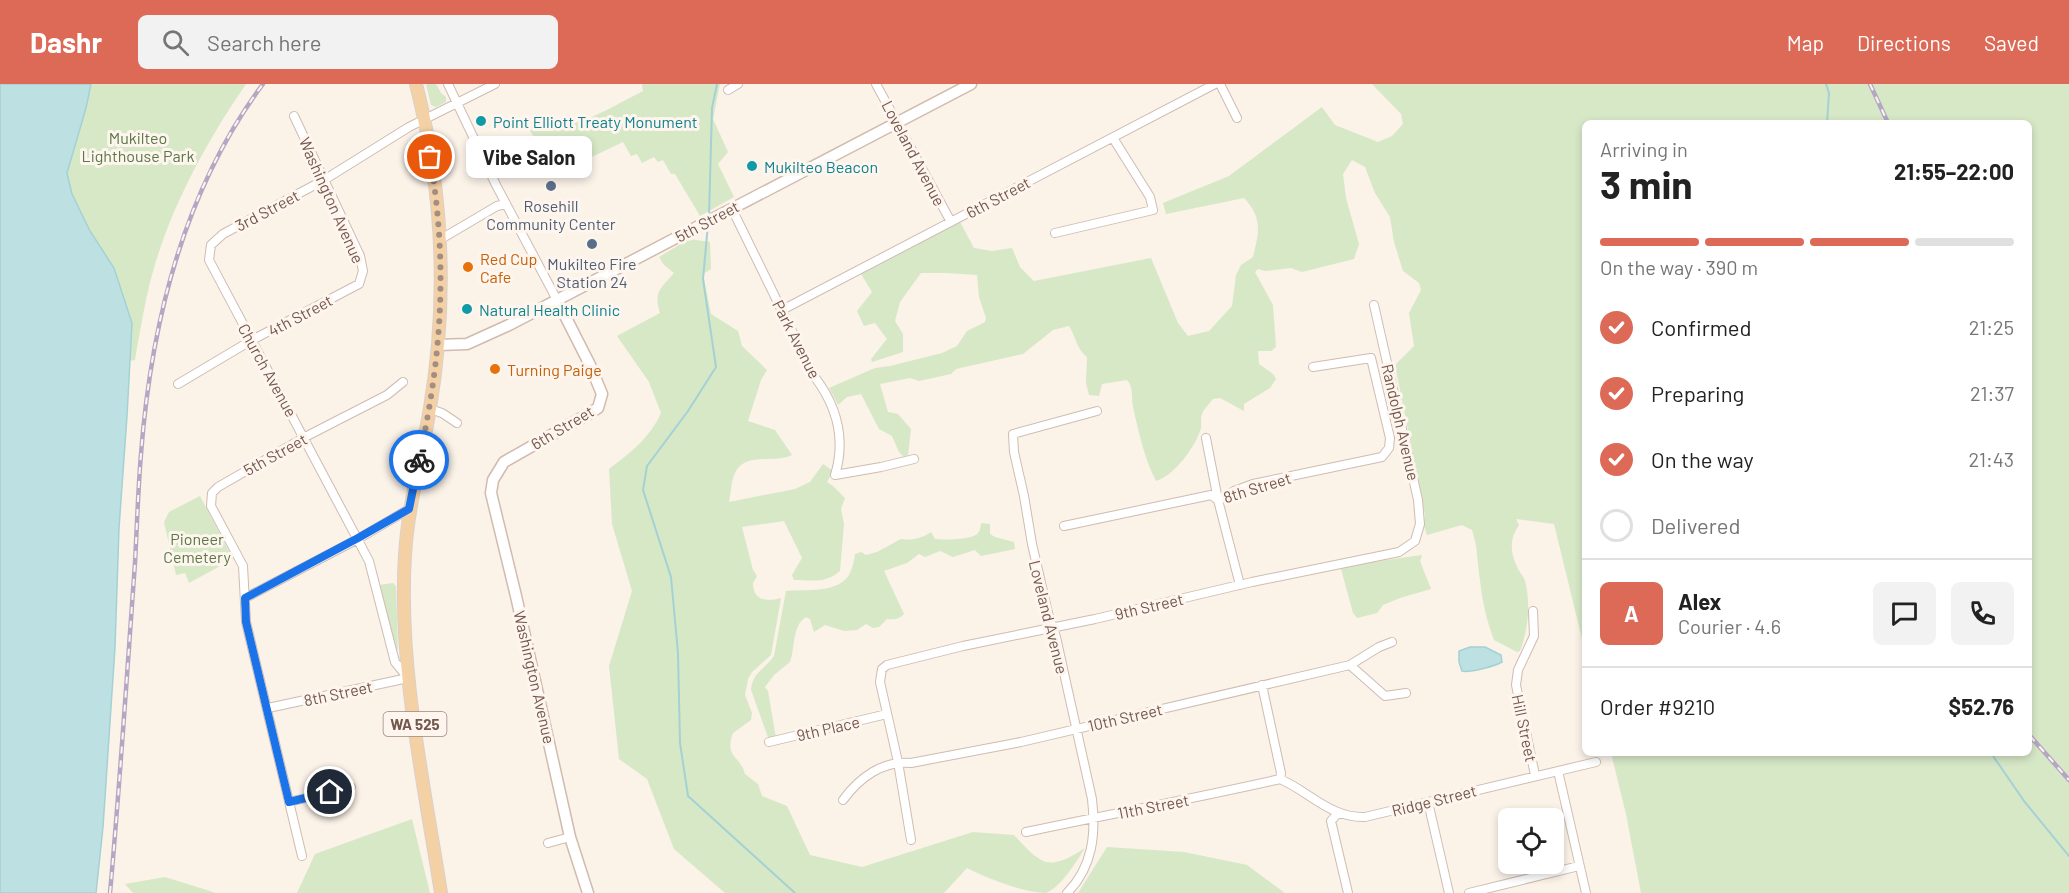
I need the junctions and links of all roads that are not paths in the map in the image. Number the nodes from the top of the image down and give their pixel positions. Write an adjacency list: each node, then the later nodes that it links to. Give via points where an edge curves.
1 (416, 84): 13 (main road, WA 525)
2 (448, 84): 10 (street)
3 (495, 84): 10 (street, 3rd Street)
4 (738, 84): 9 (street)
5 (876, 84): 14 (street, Loveland Avenue)
6 (971, 84): 14 (street, 5th Street)
7 (1215, 84): 15 (street, 6th Street)
8 (1220, 84): 12 (street)
9 (728, 90)
10 (457, 104): 13 (street, 3rd Street); 17 (street)
11 (294, 116): 16 (street, Washington Avenue)
12 (1238, 118)
13 (423, 120): 16 (street, 3rd Street); 21 (main road, WA 525)
14 (897, 123): 18 (street, 5th Street); 19 (street, Loveland Avenue)
15 (1113, 138): 19 (street, 6th Street); 20 (street, via 1150,197 1153,210)
16 (324, 180): 22 (street, 3rd Street, via 223,234 211,245); 23 (street, Washington Avenue, via 360,256 363,271)
17 (506, 204): 21 (street); 24 (street)
18 (732, 208): 24 (street, 5th Street); 26 (street, Park Avenue)
19 (951, 222): 26 (street, 6th Street)
20 (1055, 232)
21 (441, 239): 28 (main road, WA 525)
22 (209, 260): 27 (street, Church Avenue)
23 (359, 284): 27 (street, 4th Street)
24 (557, 300): 28 (street, 5th Street, via 478,340); 39 (street, 6th Street, via 602,400 598,408)
25 (1374, 305): 44 (street, Randolph Avenue, via 1418,500 1420,524)
26 (782, 310): 38 (street, Park Avenue, via 837,420 841,441 835,475)
27 (252, 340): 31 (street, 4th Street); 35 (street, Church Avenue)
28 (439, 345): 32 (main road, WA 525)
29 (1313, 367): 37 (street, Randolph Avenue, via 1371,358 1390,438)
30 (403, 382): 35 (street, 5th Street, via 387,395)
31 (178, 384)
32 (430, 409): 34 (street); 41 (main road, WA 525)
33 (1096, 411): 48 (street, Loveland Avenue, via 1013,434 1034,555)
34 (457, 423)
35 (305, 437): 43 (street, Church Avenue); 46 (street, 5th Street, via 212,493 211,506 243,566)
36 (1206, 438): 40 (street)
37 (1382, 457): 40 (street, 8th Street, via 1253,484)
38 (914, 459)
39 (504, 462): 70 (street, Washington Avenue, via 493,480 491,493)
40 (1218, 500): 42 (street, 8th Street, via 1211,495); 45 (street)
41 (409, 509): 43 (street); 51 (main road, WA 525, via 404,586)
42 (1064, 526)
43 (358, 538): 46 (street); 51 (street, Church Avenue, via 369,561 395,662)
44 (1415, 541): 45 (street, 9th Street, via 1399,552)
45 (1240, 585): 48 (street, 9th Street)
46 (245, 598): 54 (street, via 246,622)
47 (1533, 611): 61 (street, Hill Street, via 1534,636 1518,670 1516,685)
48 (1054, 627): 55 (street, 9th Street, via 896,662 882,669 880,682); 56 (street, Loveland Avenue)
49 (1392, 642): 50 (street, 10th Street)
50 (1350, 665): 52 (street, 10th Street); 53 (street, via 1385,696)
51 (408, 678): 54 (street, 8th Street); 75 (main road, WA 525)
52 (1262, 685): 56 (street, 10th Street); 62 (street)
53 (1406, 693)
54 (268, 708): 65 (street)
55 (887, 714): 57 (street, 9th Place); 58 (street)
56 (1075, 729): 58 (street, 10th Street, via 911,763); 68 (street, Loveland Avenue)
57 (769, 742)
58 (898, 762): 64 (street, via 859,780); 71 (street)
59 (1596, 762): 60 (street, Ridge Street)
60 (1558, 771): 61 (street, Ridge Street); 74 (street, Hill Street)
61 (1535, 775): 66 (street, Ridge Street)
62 (1280, 779): 67 (street, Ridge Street); 68 (street, 11th Street)
63 (351, 787): 65 (street)
64 (843, 800)
65 (289, 802): 73 (street)
66 (1428, 802): 67 (street, Ridge Street, via 1365,817); 79 (street)
67 (1338, 813): 78 (street, via 1331,821)
68 (1094, 817): 69 (street, 11th Street); 77 (street, Loveland Avenue, via 1090,855)
69 (1026, 832)
70 (570, 837): 72 (street); 76 (street, Washington Avenue)
71 (912, 840)
72 (548, 843)
73 (302, 856)
74 (1579, 866): 80 (street); 81 (street, Hill Street)
75 (441, 893)
76 (588, 893)
77 (1067, 893)
78 (1348, 893)
79 (1449, 893)
80 (1468, 893)
81 (1586, 893)

